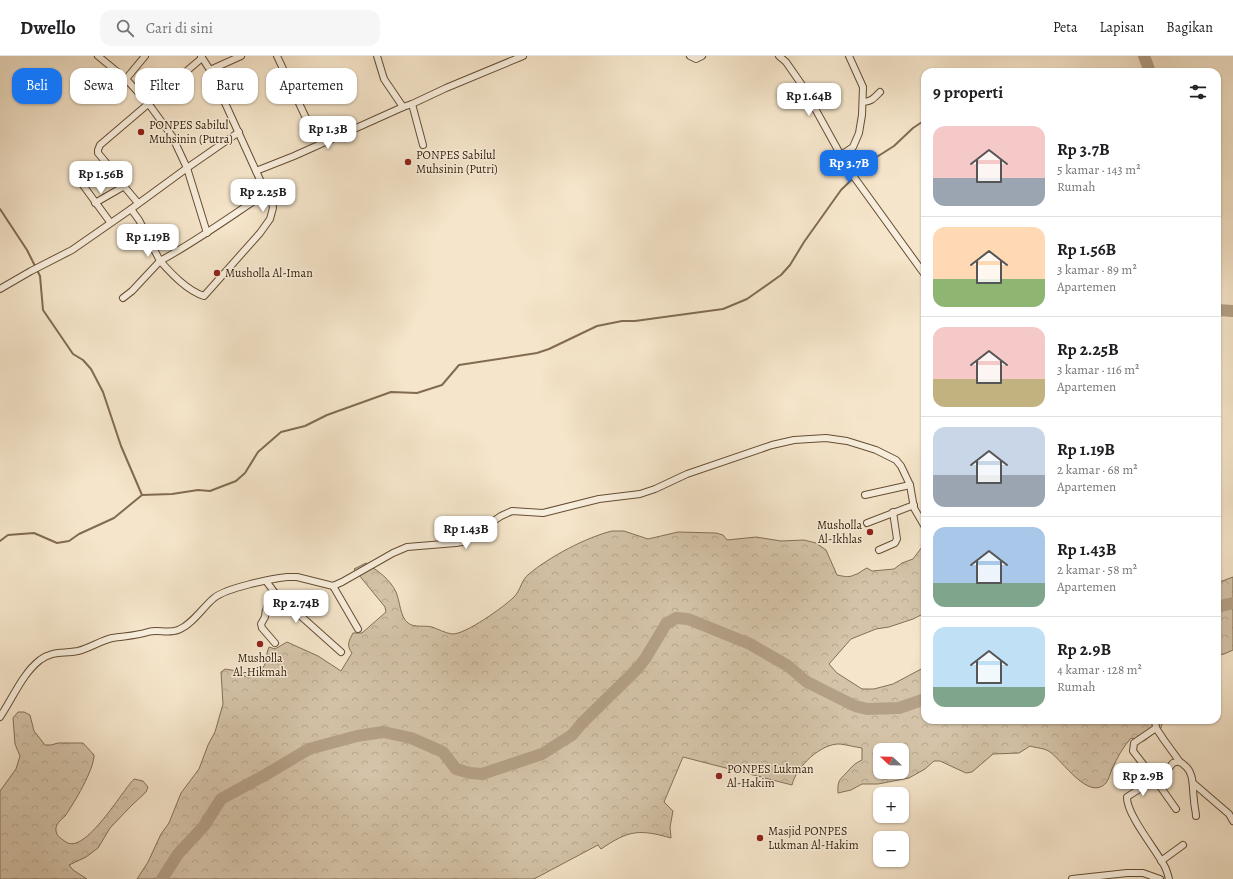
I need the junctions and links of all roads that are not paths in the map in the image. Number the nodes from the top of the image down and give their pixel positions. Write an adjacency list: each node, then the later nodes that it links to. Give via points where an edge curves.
1 (98, 56): 12 (street)
2 (145, 56): 16 (street)
3 (241, 56): 15 (street)
4 (278, 56): 27 (street, via 305,116)
5 (377, 56): 25 (street, via 384,79)
6 (523, 56): 24 (street)
7 (690, 56): 8 (street, via 696,59)
8 (702, 56)
9 (779, 56): 29 (street, via 802,85)
10 (849, 56): 20 (street, via 863,87)
11 (202, 57): 13 (street); 14 (street)
12 (113, 68)
13 (189, 68)
14 (209, 68)
15 (214, 68)
16 (127, 78)
17 (127, 80): 18 (street)
18 (135, 89)
19 (880, 92): 20 (street, via 874,99)
20 (862, 102): 29 (street, via 859,133 853,147)
21 (147, 104): 33 (street, via 99,147 98,153)
22 (149, 104): 30 (street, via 172,136)
23 (226, 104): 26 (street)
24 (412, 104): 25 (street); 28 (street)
25 (403, 107): 27 (street)
26 (239, 132): 30 (street); 31 (street)
27 (323, 142): 31 (street)
28 (423, 145)
29 (840, 155): 41 (street)
30 (187, 168): 36 (street); 39 (street)
31 (256, 171): 34 (street)
32 (77, 177): 35 (street)
33 (123, 186): 35 (street); 36 (street)
34 (266, 192): 39 (street); 40 (street, via 273,208 270,219 204,296 172,275)
35 (95, 203): 38 (street)
36 (138, 203): 37 (street)
37 (131, 209): 38 (street); 40 (street)
38 (110, 222): 42 (street, via 72,250)
39 (207, 233): 40 (street)
40 (160, 261): 43 (street)
41 (921, 269)
42 (0, 288)
43 (123, 298)
44 (910, 486): 45 (street); 46 (street); 52 (street, via 896,460 876,450 826,438 794,440 687,474 640,494 599,499 543,513 512,511 462,542 407,547)
45 (865, 495)
46 (914, 505): 47 (street); 48 (street)
47 (893, 512): 49 (street); 50 (street, via 897,539)
48 (921, 520)
49 (867, 523)
50 (879, 550)
51 (266, 581): 52 (street, via 281,577 297,577); 53 (street); 57 (street, via 222,593 180,630 112,638 77,651 47,655 25,677)
52 (332, 586): 54 (street)
53 (275, 593): 55 (street, via 266,608 266,618 261,624); 56 (street)
54 (358, 629)
55 (275, 643)
56 (341, 652)
57 (0, 717)
58 (1156, 724): 59 (street)
59 (1156, 728): 60 (street); 61 (street, via 1134,743 1132,750)
60 (1180, 762): 61 (street, via 1173,763); 62 (street, via 1190,770)
61 (1157, 782): 63 (street); 67 (street, via 1128,795 1127,802 1139,827)
62 (1193, 783): 64 (street); 65 (street, via 1229,814)
63 (1176, 809)
64 (1196, 816)
65 (1233, 821)
66 (1183, 845): 67 (street)
67 (1161, 860): 70 (street)
68 (1072, 879): 69 (street, via 1127,873 1143,873)
69 (1160, 879)
70 (1169, 879)

